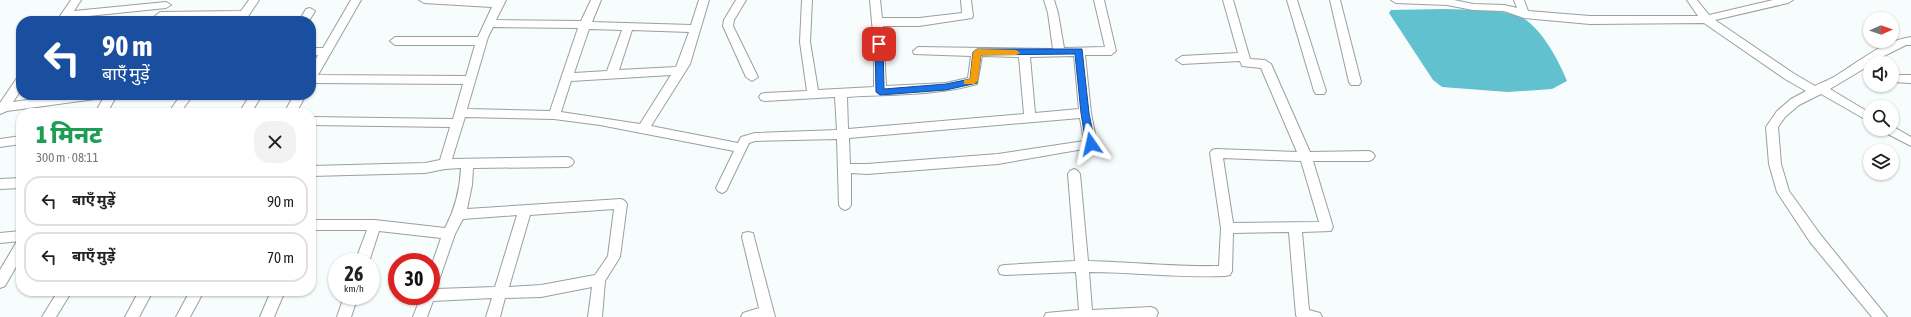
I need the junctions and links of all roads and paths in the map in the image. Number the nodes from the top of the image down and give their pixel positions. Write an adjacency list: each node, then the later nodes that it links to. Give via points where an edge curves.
1 (76, 0): 26 (street)
2 (254, 0): 29 (street)
3 (356, 0): 40 (street)
4 (424, 0): 22 (street)
5 (596, 0): 34 (street)
6 (704, 0): 36 (street)
7 (741, 0): 55 (street, via 728,26)
8 (808, 0): 66 (street, via 804,42)
9 (875, 0): 32 (street)
10 (966, 0): 32 (street, via 968,16 919,22)
11 (1049, 0): 45 (street)
12 (1099, 0): 42 (street, via 1111,51)
13 (1228, 0): 48 (street)
14 (1292, 0): 63 (street)
15 (1335, 0): 60 (street)
16 (1396, 0): 20 (street)
17 (1519, 0): 25 (street)
18 (1692, 0): 31 (street)
19 (1788, 0): 31 (street)
20 (1427, 1): 23 (street)
21 (167, 2): 27 (street); 28 (street)
22 (500, 2): 33 (street)
23 (1470, 4): 25 (street, via 1504,8)
24 (310, 11): 30 (street)
25 (1524, 14): 31 (street, via 1590,20)
26 (65, 16)
27 (77, 16)
28 (159, 16)
29 (243, 16)
30 (307, 16)
31 (1706, 19): 62 (street, via 1789,76)
32 (878, 22): 64 (street)
33 (490, 24): 34 (street); 38 (street)
34 (585, 25): 35 (street); 54 (street)
35 (628, 27): 36 (street); 53 (street)
36 (696, 29): 52 (street)
37 (395, 41): 38 (street)
38 (482, 41): 59 (street)
39 (1911, 41): 47 (street, via 1904,42)
40 (327, 51): 43 (street); 51 (street)
41 (918, 51): 44 (street)
42 (1079, 51): 45 (street); 70 (street)
43 (316, 52)
44 (977, 52): 46 (street); 64 (street, via 974,81 946,87)
45 (1059, 52): 46 (street)
46 (1024, 53): 74 (street)
47 (1880, 56)
48 (1243, 57): 49 (street); 84 (street, via 1246,63 1265,64)
49 (1182, 60)
50 (1863, 66): 62 (street)
51 (316, 70)
52 (680, 71): 53 (street); 76 (street)
53 (612, 74): 54 (street)
54 (567, 77): 72 (street)
55 (752, 77)
56 (316, 78): 59 (street)
57 (1899, 79): 58 (street)
58 (1911, 79)
59 (470, 80): 73 (street)
60 (1355, 82)
61 (16, 89): 69 (street)
62 (1818, 90): 71 (street); 134 (street, via 1787,107 1772,127 1775,164 1783,192 1795,211)
63 (1320, 91)
64 (880, 92): 65 (street)
65 (841, 94): 66 (street); 77 (street)
66 (813, 95): 67 (street)
67 (765, 97)
68 (64, 100): 69 (street)
69 (2, 110)
70 (1085, 113): 74 (street); 88 (street, via 1091,144 1086,146 998,159)
71 (1863, 114)
72 (554, 115): 73 (street); 76 (street)
73 (458, 118): 75 (street); 86 (street)
74 (1030, 118): 77 (street)
75 (316, 121)
76 (643, 130): 82 (street)
77 (842, 134): 82 (street, via 754,137 745,140); 88 (street)
78 (1899, 135): 80 (street)
79 (16, 141): 81 (street)
80 (1911, 142)
81 (0, 143)
82 (741, 148): 93 (street)
83 (1369, 156): 84 (street)
84 (1306, 157): 99 (street, via 1326,227); 100 (street, via 1216,153)
85 (568, 162): 87 (street)
86 (445, 164): 87 (street); 89 (street, via 426,168)
87 (467, 165): 96 (street, via 466,185)
88 (846, 168): 94 (street)
89 (316, 171)
90 (1074, 174): 108 (street)
91 (16, 183): 92 (street)
92 (0, 184)
93 (722, 188)
94 (845, 204)
95 (525, 210): 96 (street); 110 (street, via 621,204 614,257); 112 (street)
96 (459, 214): 101 (street)
97 (316, 225): 98 (street)
98 (375, 225): 101 (street); 105 (street)
99 (1295, 227): 100 (street); 133 (street, via 1302,315)
100 (1227, 228): 108 (street, via 1225,271 1185,272)
101 (449, 234): 107 (street)
102 (16, 236): 104 (street)
103 (748, 237): 121 (street)
104 (0, 238)
105 (365, 253)
106 (16, 255): 111 (street)
107 (440, 260)
108 (1082, 266): 109 (street); 122 (street)
109 (1005, 270)
110 (599, 280): 112 (street, via 541,291); 130 (street)
111 (0, 282)
112 (500, 292): 113 (street); 129 (street)
113 (440, 295)
114 (62, 296): 123 (street)
115 (143, 296): 124 (street)
116 (194, 296): 125 (street)
117 (276, 296): 126 (street)
118 (348, 305): 127 (street)
119 (425, 305): 128 (street)
120 (1152, 313): 122 (street)
121 (768, 314): 131 (street)
122 (1086, 316): 132 (street)
123 (49, 317)
124 (132, 317)
125 (183, 317)
126 (267, 317)
127 (344, 317)
128 (420, 317)
129 (493, 317)
130 (595, 317)
131 (748, 317)
132 (1051, 317)
133 (1315, 317)
134 (1880, 317)

